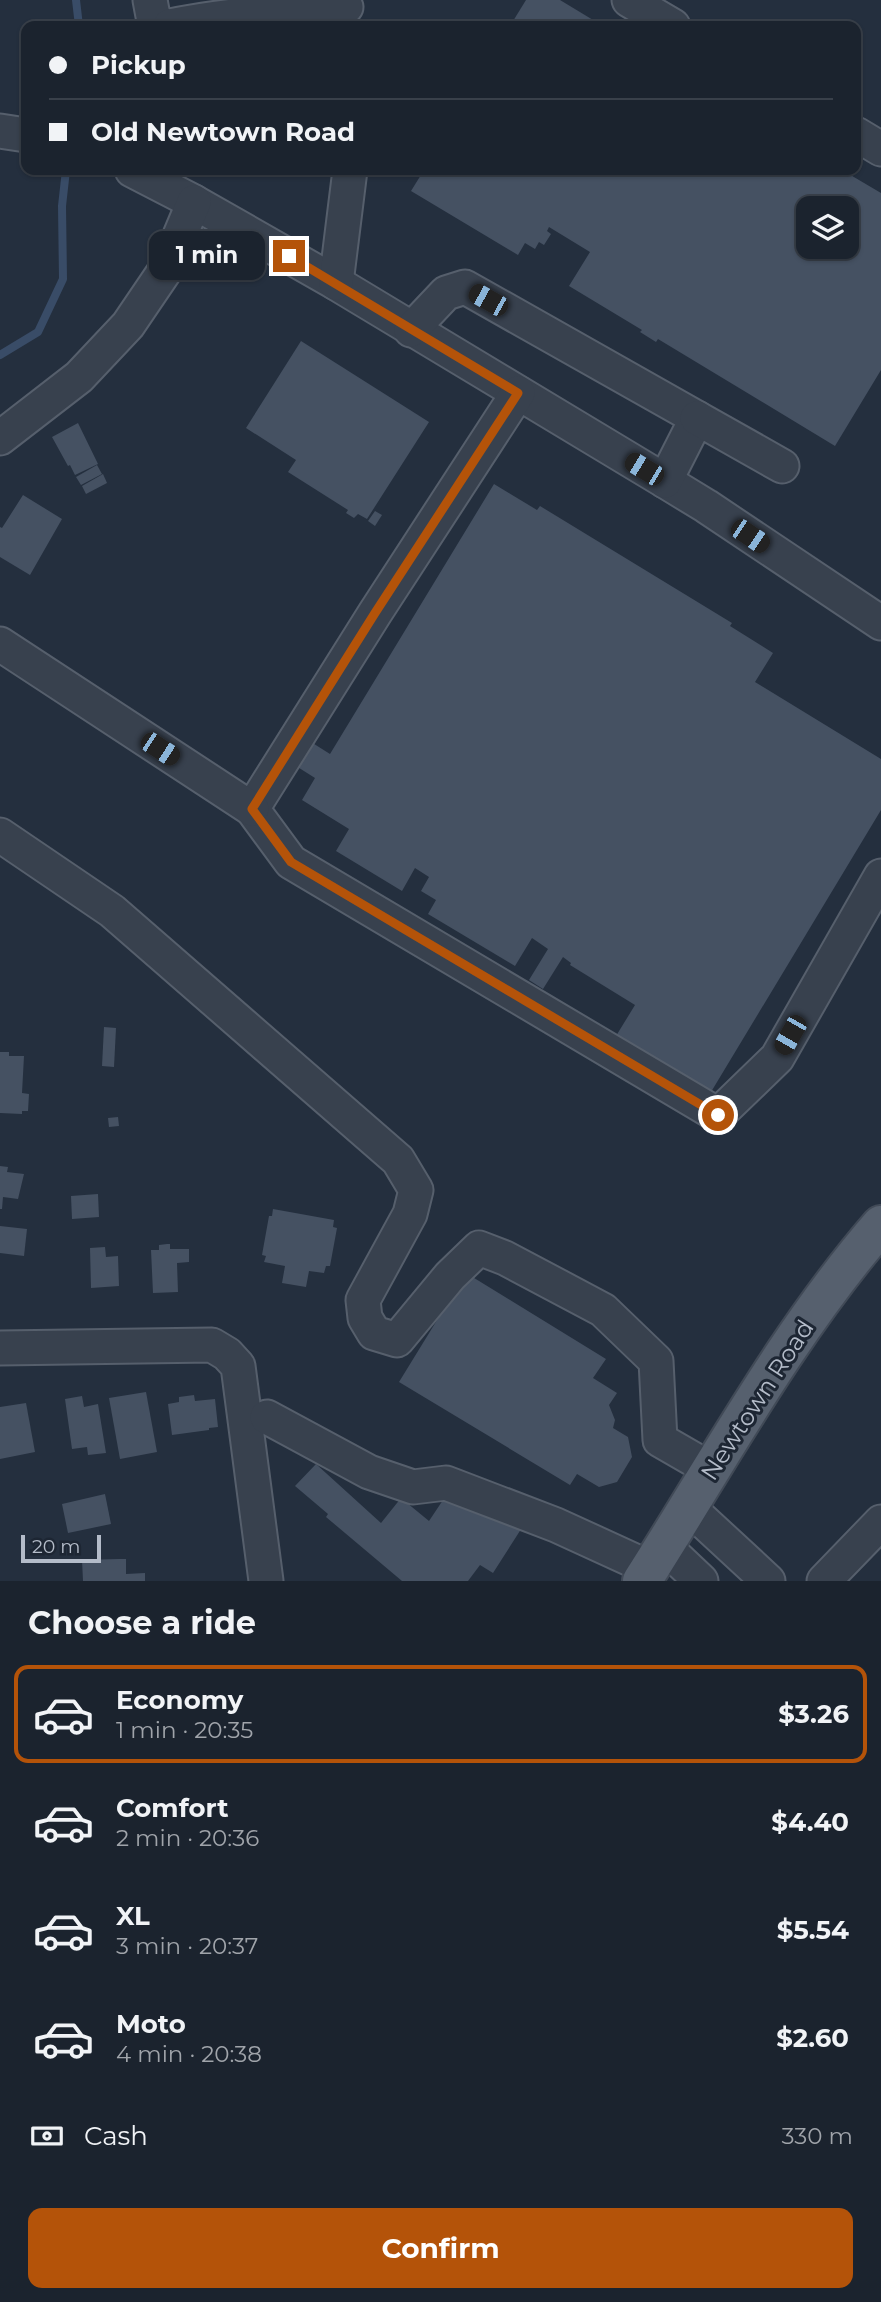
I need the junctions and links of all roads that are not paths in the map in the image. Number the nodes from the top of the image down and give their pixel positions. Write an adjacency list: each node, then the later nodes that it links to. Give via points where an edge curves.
1 (150, 0): 4 (street)
2 (629, 0): 6 (street)
3 (347, 11): 5 (street)
4 (158, 21)
5 (194, 21)
6 (665, 21)
7 (0, 131): 8 (street)
8 (21, 134)
9 (861, 137): 10 (street)
10 (881, 149)
11 (142, 175): 13 (street)
12 (349, 175): 14 (street)
13 (194, 202): 14 (street); 18 (street, via 166,269 128,325 79,377)
14 (337, 283): 15 (street)
15 (411, 330): 16 (street); 17 (street, via 446,293 465,287)
16 (518, 393): 20 (street); 23 (street)
17 (697, 418): 19 (street); 20 (street)
18 (0, 438)
19 (782, 466)
20 (665, 481): 21 (street)
21 (881, 623)
22 (0, 644): 23 (street)
23 (252, 809): 25 (street, via 291,862 718,1115 777,1058)
24 (0, 835): 29 (street, via 112,911 398,1160 416,1190 411,1214 363,1300 365,1318 374,1333 397,1340 479,1248 505,1258 603,1310 656,1361 660,1440)
25 (881, 876)
26 (881, 1225): 29 (main road, Newtown Road, via 768,1380)
27 (0, 1348): 33 (street, via 212,1345 227,1354 238,1366)
28 (267, 1417): 32 (street, via 369,1472 412,1488 446,1483)
29 (712, 1470): 30 (main road, Newtown Road)
30 (688, 1507): 32 (main road, Newtown Road); 35 (street)
31 (881, 1521): 36 (street)
32 (652, 1565): 34 (street)
33 (266, 1581)
34 (701, 1581)
35 (768, 1581)
36 (824, 1581)

